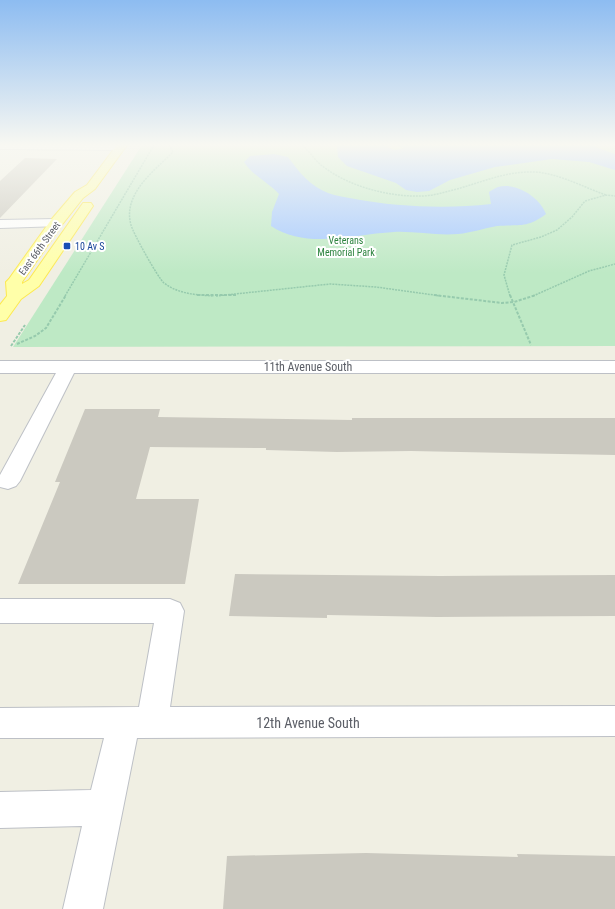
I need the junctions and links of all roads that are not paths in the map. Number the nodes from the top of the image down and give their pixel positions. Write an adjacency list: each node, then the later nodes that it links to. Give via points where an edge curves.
1 (91, 188): 3 (main road, East 66th Street, via 79,195); 4 (main road, East 66th Street, via 94,194 34,283)
2 (0, 224): 3 (street)
3 (56, 224): 4 (main road, East 66th Street, via 14,282)
4 (15, 296): 5 (main road, East 66th Street)
5 (0, 316)
6 (0, 367): 7 (street, 11th Avenue South)
7 (68, 367): 8 (street, 11th Avenue South); 9 (street)
8 (615, 367)
9 (8, 481)
10 (0, 611): 13 (street, via 170,611)
11 (615, 721): 13 (street, 12th Avenue South)
12 (0, 723): 13 (street, 12th Avenue South)
13 (138, 723): 14 (street)
14 (104, 808): 15 (street); 16 (street)
15 (0, 810)
16 (83, 909)

